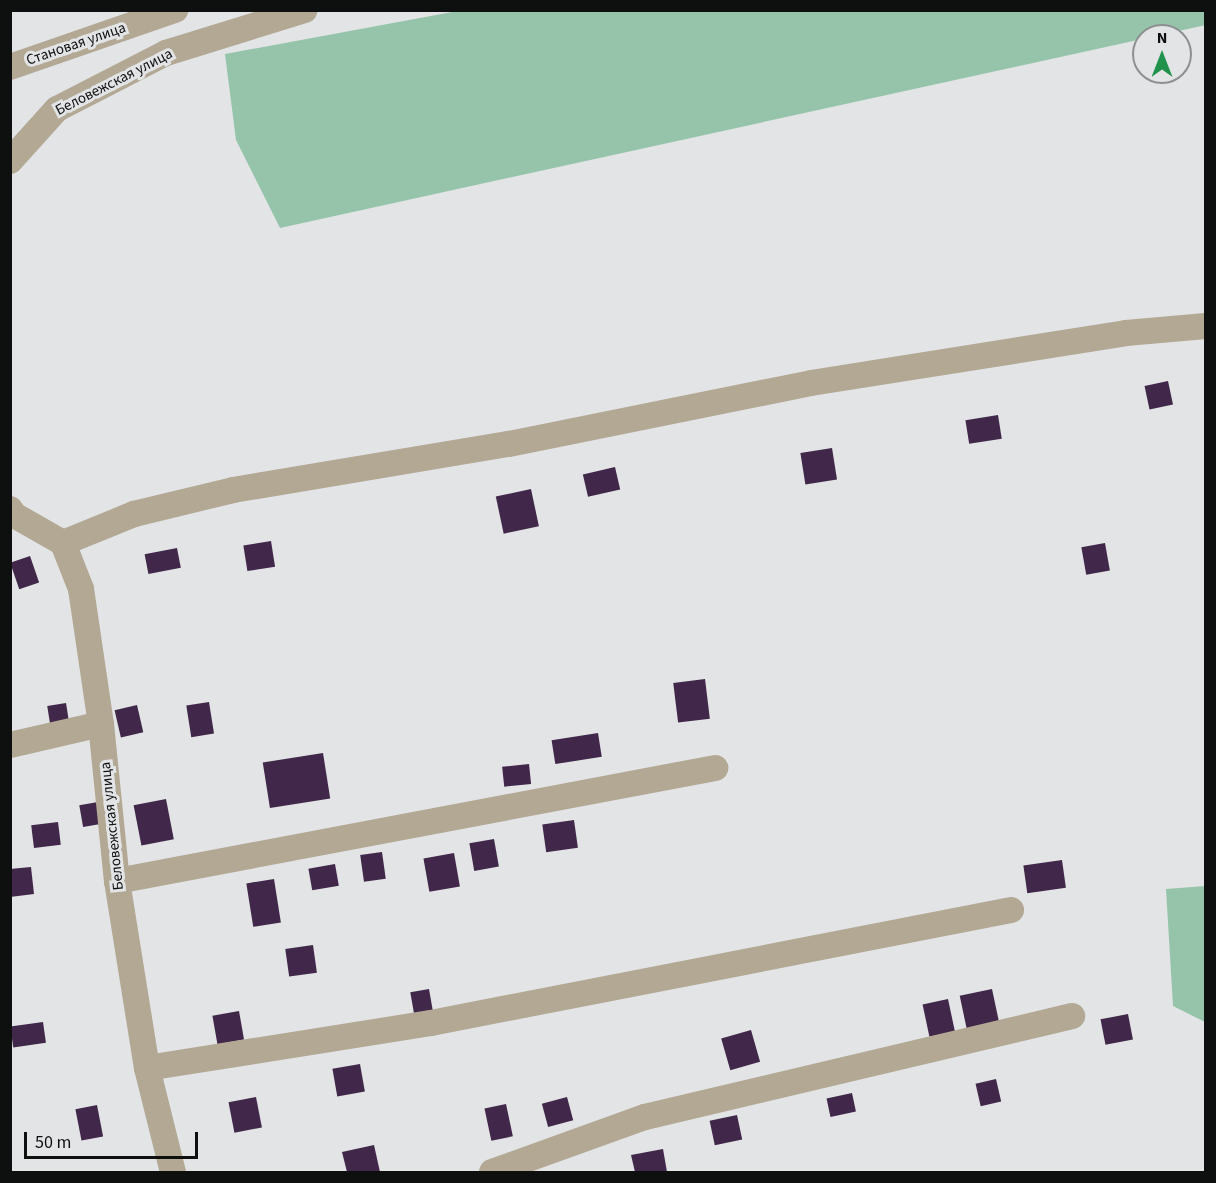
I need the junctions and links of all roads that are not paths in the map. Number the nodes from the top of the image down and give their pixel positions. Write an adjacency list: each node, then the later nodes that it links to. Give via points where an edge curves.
1 (175, 10): 3 (street, Становая улица)
2 (305, 10): 4 (street, Беловежская улица, via 166,53 86,93 57,108)
3 (10, 67)
4 (10, 160)
5 (1206, 326): 7 (street, via 1126,333 811,383 509,444 233,490 135,514)
6 (12, 513): 7 (street)
7 (63, 543): 8 (street, Беловежская улица, via 81,589)
8 (101, 724): 9 (street); 11 (street, Беловежская улица)
9 (10, 745)
10 (715, 768): 11 (street)
11 (117, 880): 14 (street, Беловежская улица)
12 (1011, 910): 14 (street, via 431,1023)
13 (1072, 1017): 16 (street, via 645,1117)
14 (147, 1068): 15 (street, Беловежская улица)
15 (173, 1173)
16 (492, 1173)

